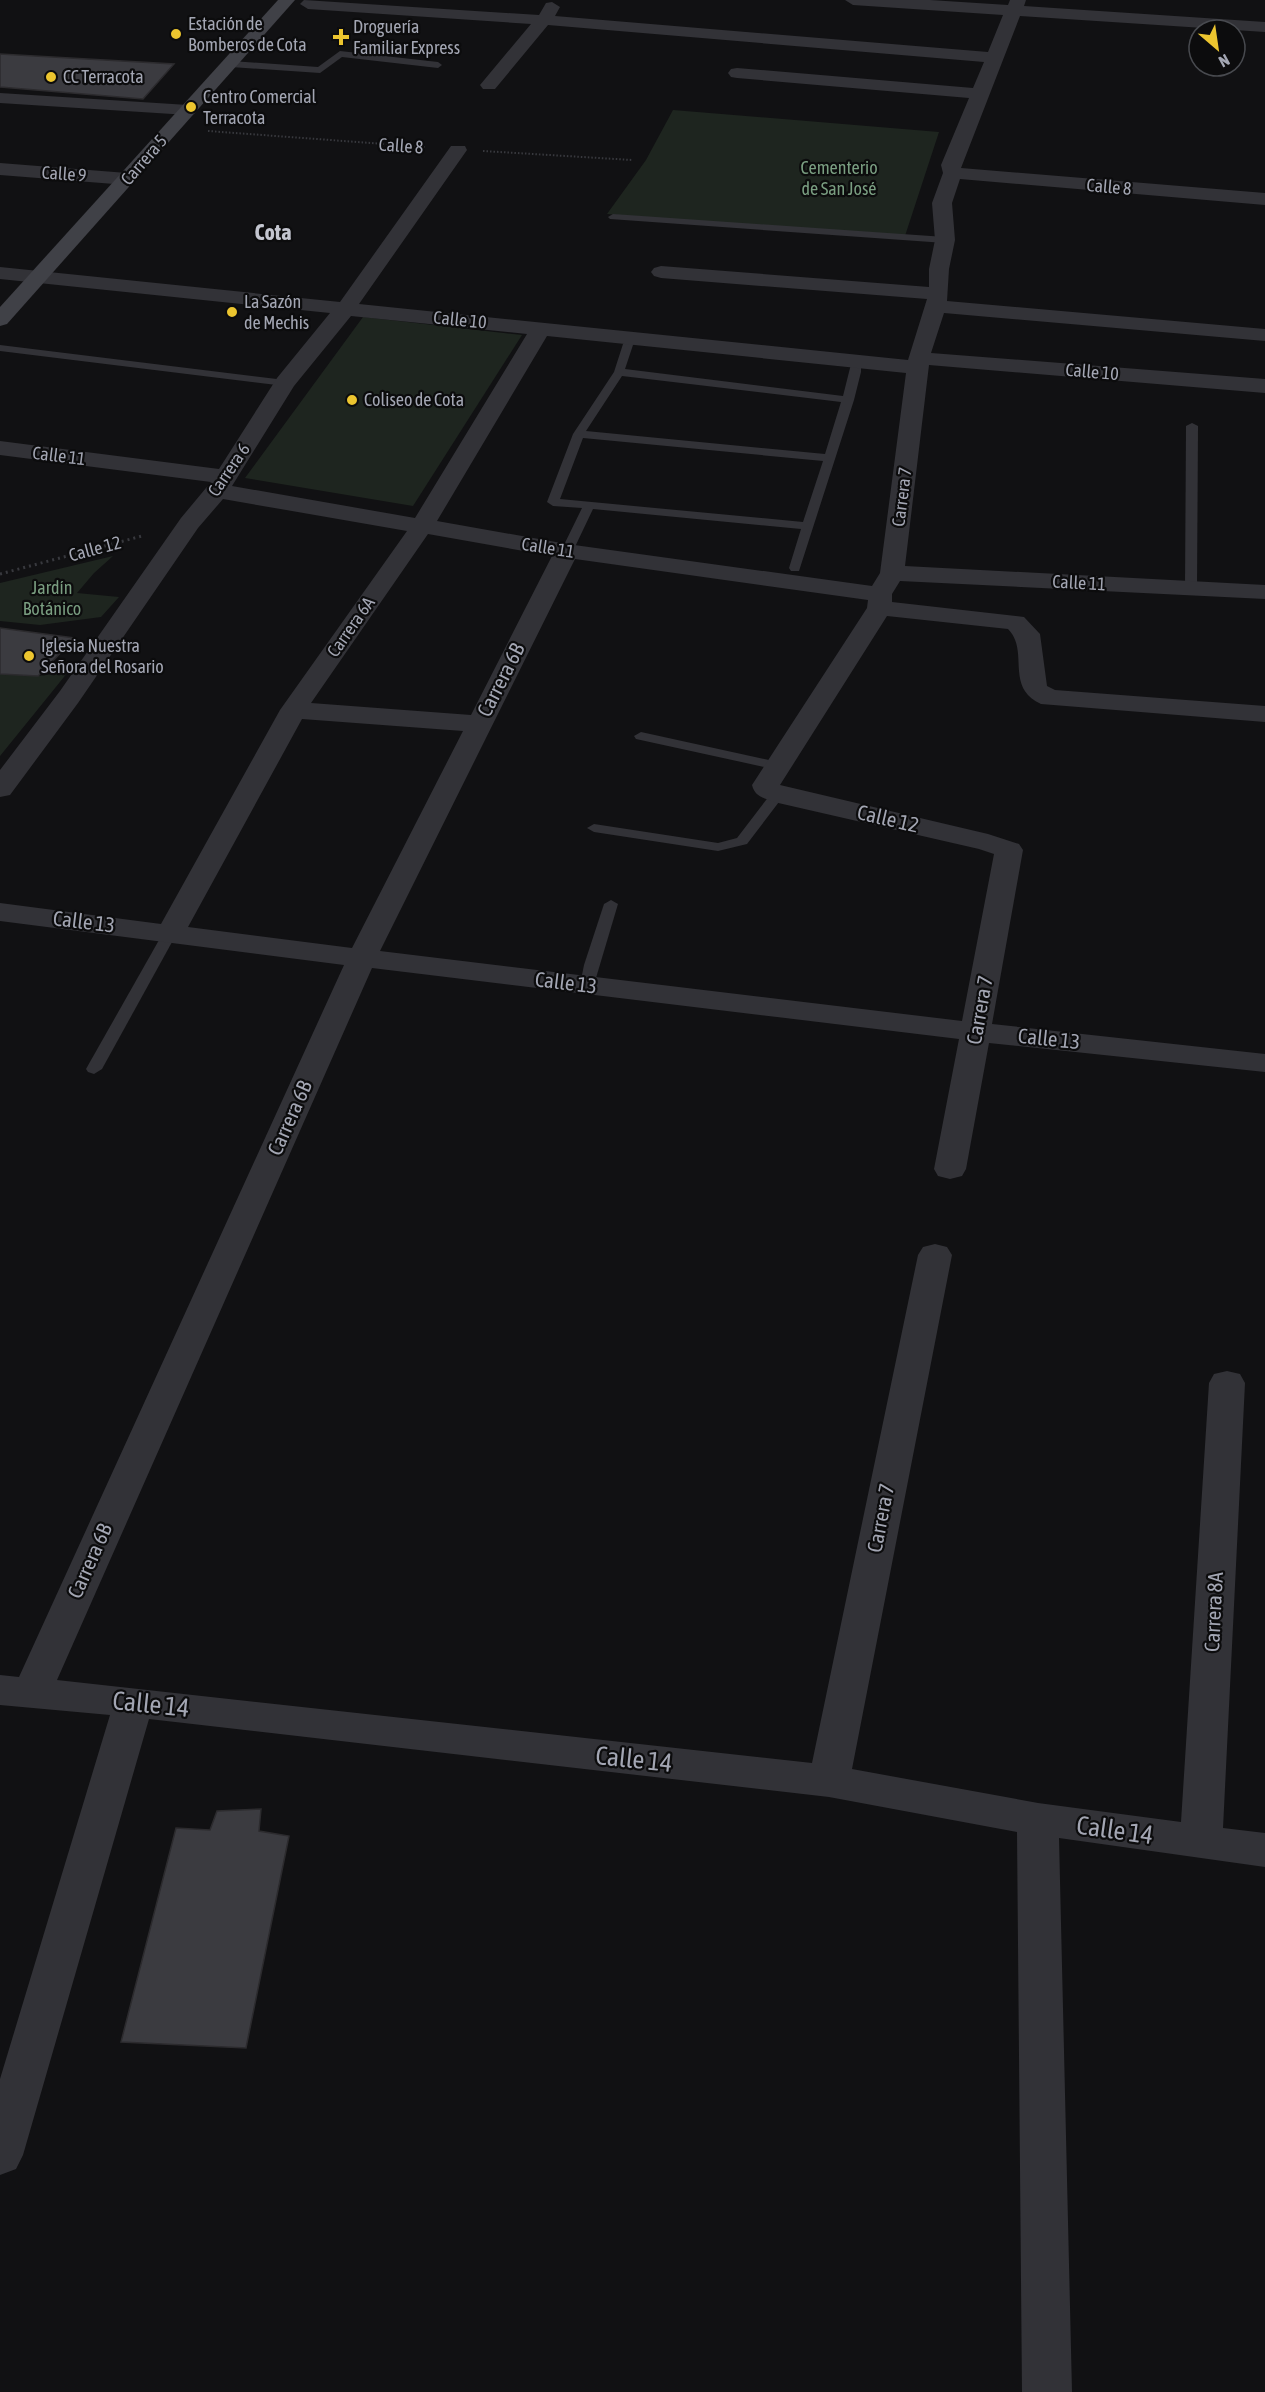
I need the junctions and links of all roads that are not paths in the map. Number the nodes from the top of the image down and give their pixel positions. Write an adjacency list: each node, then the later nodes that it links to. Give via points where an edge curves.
1 (287, 0): 9 (main road, Carrera 5)
2 (556, 0): 6 (street)
3 (853, 0): 5 (street)
4 (308, 4): 6 (street)
5 (1015, 6): 7 (street); 8 (street, Carrera 7)
6 (544, 20): 8 (street); 12 (street)
7 (1265, 27)
8 (994, 58): 13 (street, Carrera 7)
9 (231, 64): 10 (lane, via 320,70 340,54); 15 (main road, Carrera 5)
10 (438, 65)
11 (737, 73): 13 (street)
12 (489, 85)
13 (980, 94): 18 (street, Carrera 7, via 951,165)
14 (0, 98): 15 (street)
15 (188, 110): 19 (main road, Carrera 5)
16 (458, 150): 27 (street, Carrera 6)
17 (0, 169): 19 (street, Calle 9)
18 (953, 173): 20 (street, Calle 8); 22 (street, Carrera 7, via 942,203)
19 (127, 179): 25 (main road, Carrera 5)
20 (1265, 199)
21 (613, 217): 22 (lane)
22 (945, 240): 26 (street, Carrera 7)
23 (661, 272): 26 (street)
24 (0, 273): 25 (street, Calle 10)
25 (40, 277): 27 (street, Calle 10); 28 (main road, Carrera 5)
26 (936, 300): 30 (street); 34 (street, Carrera 7)
27 (345, 309): 29 (street, Calle 10); 36 (street, Carrera 6)
28 (0, 320)
29 (541, 328): 31 (street, Calle 10); 45 (street, Carrera 6A)
30 (1265, 335)
31 (635, 338): 33 (street, Calle 10); 35 (lane, via 628,344)
32 (0, 348): 36 (lane)
33 (857, 360): 34 (street, Calle 10); 38 (lane)
34 (919, 363): 37 (street, Calle 10); 49 (street, Carrera 7)
35 (619, 372): 38 (lane); 40 (lane)
36 (285, 383): 43 (street, Carrera 6)
37 (1265, 386)
38 (848, 400): 42 (lane)
39 (1192, 426): 50 (lane)
40 (579, 434): 42 (lane); 44 (lane, via 553,502)
41 (0, 448): 43 (street, Calle 11)
42 (829, 458): 46 (lane)
43 (221, 484): 45 (street, Calle 11); 58 (street, Carrera 6, via 189,523)
44 (589, 505): 46 (lane); 47 (lane)
45 (422, 526): 47 (street, Calle 11); 53 (street, Carrera 6A)
46 (808, 526): 48 (lane)
47 (567, 551): 52 (street, Calle 11); 55 (street, Carrera 6B)
48 (795, 568)
49 (892, 573): 50 (street, Calle 11); 52 (street, Carrera 7)
50 (1191, 589): 51 (street, Calle 11)
51 (1265, 592)
52 (880, 601): 54 (street, Calle 11, via 1015,622 1028,634 1034,687 1050,698); 57 (street, Carrera 7)
53 (293, 710): 55 (street); 63 (street, Carrera 6A)
54 (1265, 714)
55 (478, 724): 64 (street, Carrera 6B)
56 (641, 736): 57 (lane)
57 (774, 783): 59 (lane, via 742,842 718,847); 60 (street, Calle 12)
58 (0, 789)
59 (594, 828)
60 (1009, 850): 66 (street, Carrera 7)
61 (611, 904): 65 (lane)
62 (0, 912): 63 (street, Calle 13)
63 (170, 933): 64 (street, Calle 13); 68 (lane)
64 (362, 958): 65 (street, Calle 13); 72 (street, Carrera 6B)
65 (588, 985): 66 (street, Calle 13)
66 (977, 1032): 67 (street, Calle 13); 69 (street, Carrera 7)
67 (1265, 1063)
68 (94, 1070)
69 (950, 1169)
70 (935, 1256): 74 (street, Carrera 7)
71 (1227, 1383): 76 (street, Carrera 8A)
72 (15, 1691): 73 (street, Calle 14)
73 (134, 1702): 74 (street, Calle 14); 78 (street)
74 (829, 1781): 75 (street, Calle 14)
75 (1038, 1820): 76 (street, Calle 14); 79 (street)
76 (1201, 1841): 77 (street, Calle 14)
77 (1265, 1850)
78 (0, 2155)
79 (1047, 2392)

